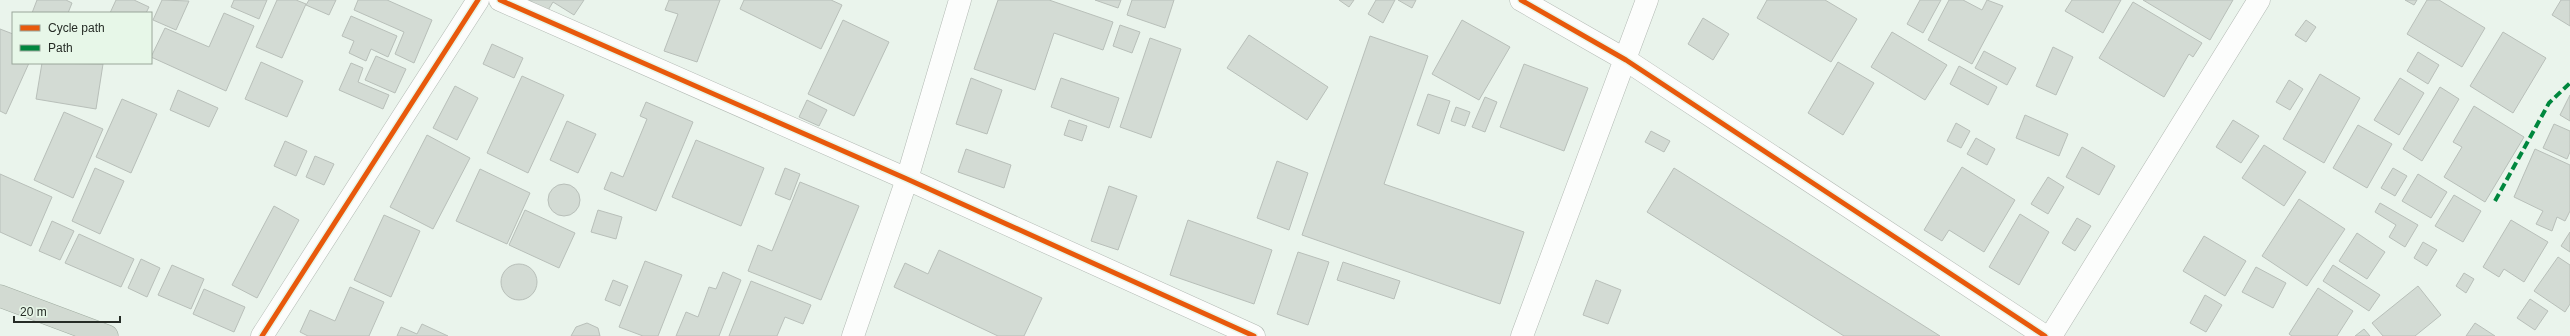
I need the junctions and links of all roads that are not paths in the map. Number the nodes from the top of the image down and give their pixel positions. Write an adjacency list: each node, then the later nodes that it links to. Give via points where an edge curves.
1 (478, 0): 11 (street)
2 (500, 0): 8 (street)
3 (960, 0): 8 (street)
4 (1521, 0): 7 (street)
5 (1648, 0): 7 (street)
6 (2259, 0): 16 (street)
7 (1626, 60): 14 (street); 15 (street)
8 (907, 179): 12 (street); 13 (street)
9 (0, 296): 10 (highway)
10 (107, 336)
11 (262, 336)
12 (853, 336)
13 (1254, 336)
14 (1522, 336)
15 (2045, 336)
16 (2051, 336)

